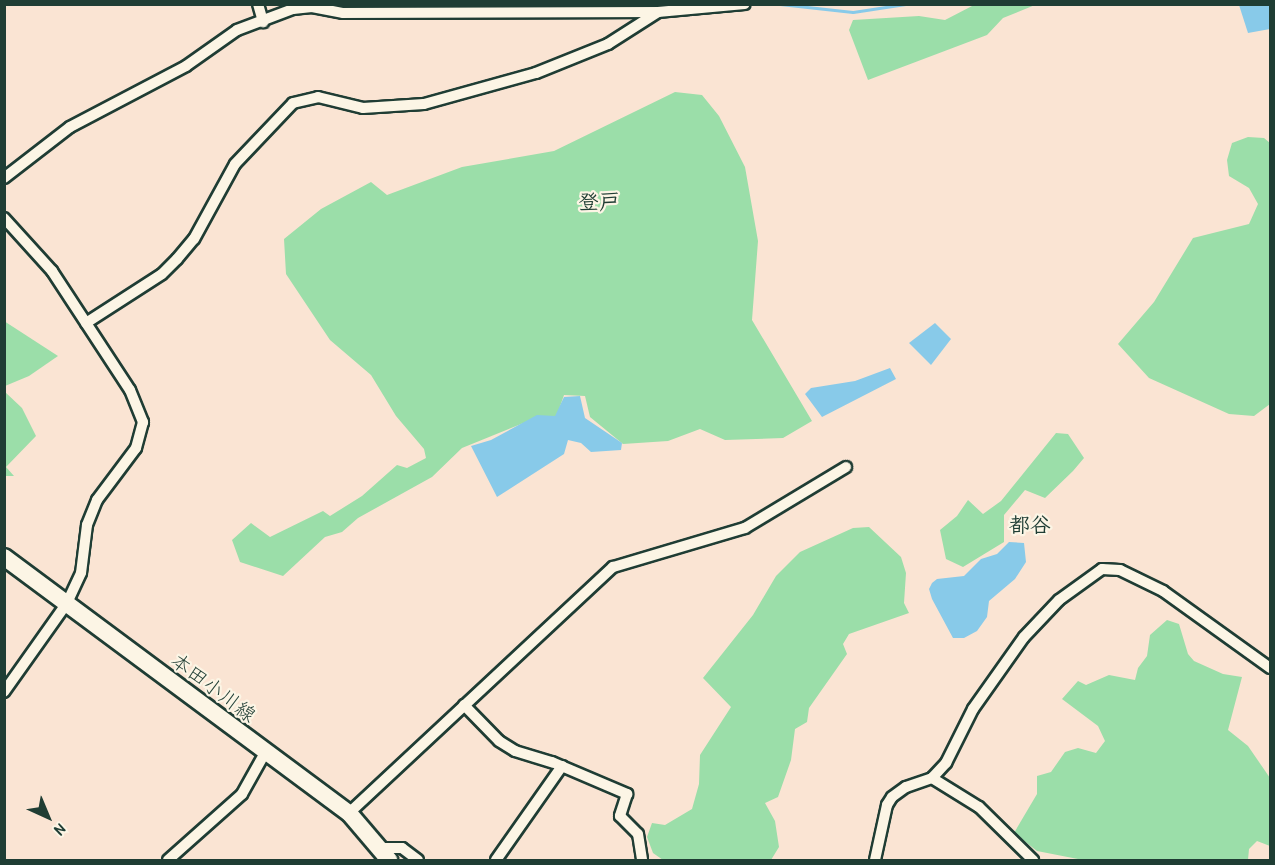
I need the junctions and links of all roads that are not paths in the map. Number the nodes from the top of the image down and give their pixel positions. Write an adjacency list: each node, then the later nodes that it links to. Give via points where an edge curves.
1 (258, 4): 4 (street)
2 (744, 4): 3 (street)
3 (658, 12): 4 (street, via 343,13 312,7 293,9); 7 (street, via 608,44 546,69 424,104 363,108 318,98 293,103 235,164 194,239 177,259 162,274)
4 (263, 22): 5 (street, via 237,30 186,66 70,127)
5 (4, 178)
6 (4, 218): 7 (street, via 52,272)
7 (86, 323): 10 (street, via 130,390 143,422 136,448 97,500 87,525 81,573)
8 (846, 467): 13 (street, via 745,528 613,567)
9 (4, 557): 10 (main road, 本田小川線)
10 (67, 603): 12 (street); 14 (main road, 本田小川線)
11 (1270, 668): 16 (street, via 1163,591 1120,570 1102,569 1059,600 1024,637 973,709 946,763)
12 (4, 692)
13 (464, 705): 15 (street, via 507,746); 17 (street)
14 (266, 751): 17 (main road, 本田小川線); 19 (street, via 242,794)
15 (562, 766): 21 (street); 22 (street, via 627,794 620,816 638,834)
16 (932, 778): 23 (street, via 906,787 887,804); 24 (street, via 979,807)
17 (349, 813): 18 (main road, 本田小川線)
18 (385, 854): 20 (street, via 402,848)
19 (168, 861)
20 (418, 861)
21 (496, 861)
22 (642, 861)
23 (875, 861)
24 (1033, 861)

